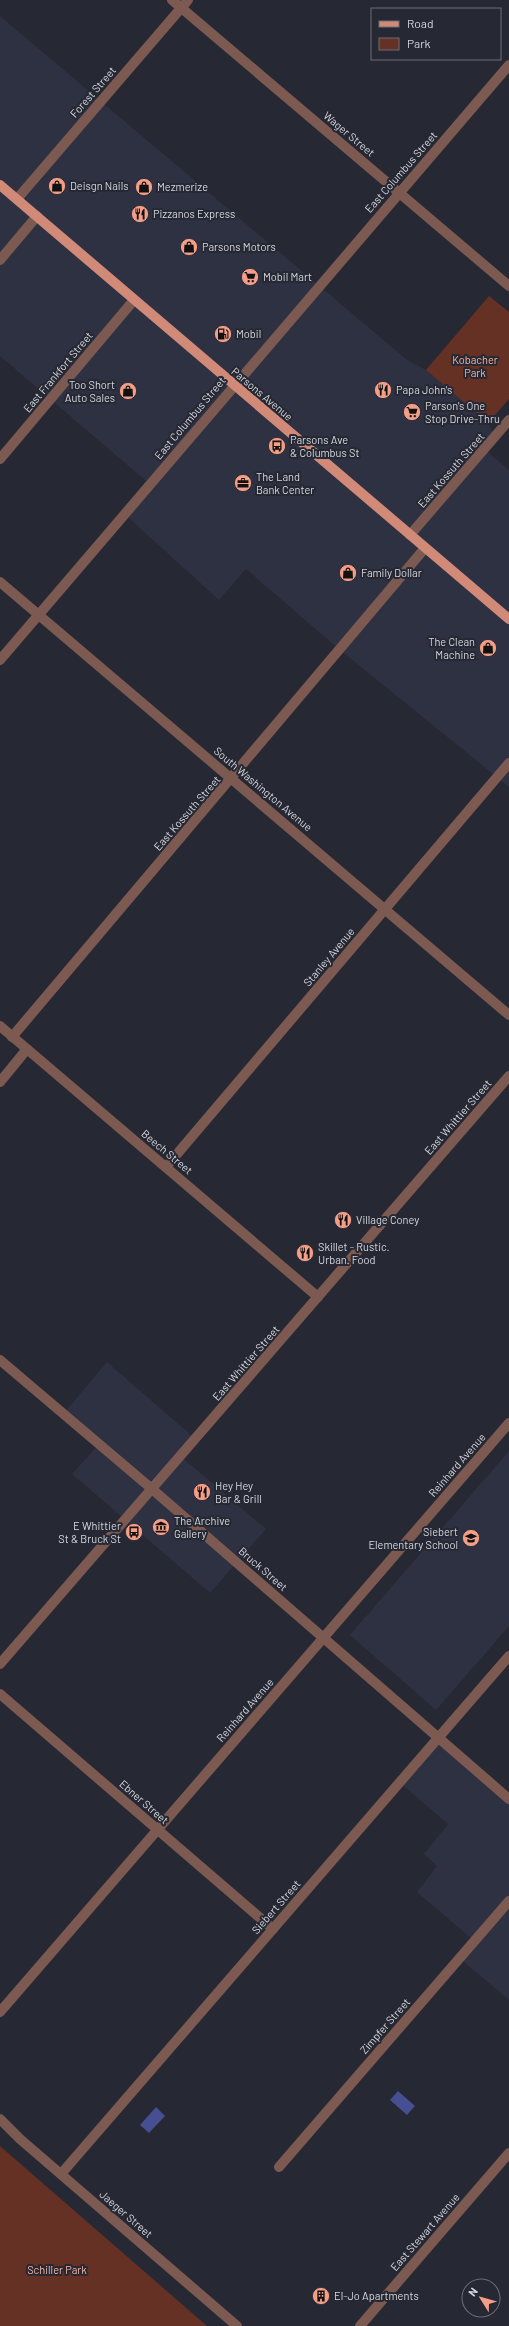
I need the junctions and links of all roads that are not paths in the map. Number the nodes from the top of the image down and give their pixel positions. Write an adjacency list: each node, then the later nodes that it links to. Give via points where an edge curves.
1 (172, 0): 2 (street, Wager Street)
2 (184, 4): 5 (street, Wager Street); 6 (street, Forest Street)
3 (509, 65): 5 (street, East Columbus Street)
4 (0, 185): 6 (main road, Parsons Avenue)
5 (400, 192): 9 (street, Wager Street); 11 (street, East Columbus Street)
6 (17, 199): 7 (main road, Parsons Avenue)
7 (37, 216): 8 (street); 10 (main road, Parsons Avenue)
8 (0, 260)
9 (509, 286)
10 (134, 300): 11 (main road, Parsons Avenue); 13 (street, East Frankfort Street)
11 (233, 385): 14 (main road, Parsons Avenue); 17 (street, East Columbus Street)
12 (509, 420): 14 (street, East Kossuth Street)
13 (0, 459)
14 (410, 536): 15 (main road, Parsons Avenue)
15 (425, 548): 18 (main road, Parsons Avenue); 21 (street, East Kossuth Street)
16 (0, 582): 17 (street, South Washington Avenue)
17 (38, 615): 19 (street, East Columbus Street); 21 (street, South Washington Avenue)
18 (509, 619)
19 (0, 660)
20 (509, 763): 22 (street, Stanley Avenue)
21 (232, 778): 22 (street, South Washington Avenue); 25 (street, East Kossuth Street)
22 (386, 909): 23 (street, South Washington Avenue); 29 (street, Stanley Avenue)
23 (509, 1015)
24 (0, 1026): 25 (street, Beech Street)
25 (12, 1037): 26 (street, Beech Street)
26 (27, 1049): 28 (street); 29 (street, Beech Street)
27 (509, 1076): 30 (street, East Whittier Street)
28 (0, 1082)
29 (166, 1167): 30 (street, Beech Street)
30 (318, 1297): 33 (street, East Whittier Street)
31 (0, 1360): 33 (street, Bruck Street)
32 (509, 1423): 34 (street, Reinhard Avenue)
33 (152, 1489): 34 (street, Bruck Street); 36 (street, East Whittier Street)
34 (323, 1637): 38 (street, Bruck Street); 40 (street, Reinhard Avenue)
35 (509, 1656): 38 (street, Siebert Street)
36 (0, 1664)
37 (0, 1694): 40 (street, Ebner Street)
38 (439, 1737): 39 (street, Bruck Street); 42 (street, Siebert Street)
39 (509, 1799)
40 (157, 1830): 42 (street, Ebner Street); 43 (street, Reinhard Avenue)
41 (509, 1901): 46 (street, Zimpfer Street)
42 (273, 1929): 47 (street, Siebert Street)
43 (0, 2012)
44 (0, 2119): 47 (street, Jaeger Street)
45 (509, 2153): 49 (street, East Stewart Avenue)
46 (279, 2167)
47 (61, 2174): 48 (street, Jaeger Street)
48 (237, 2326)
49 (360, 2326)

